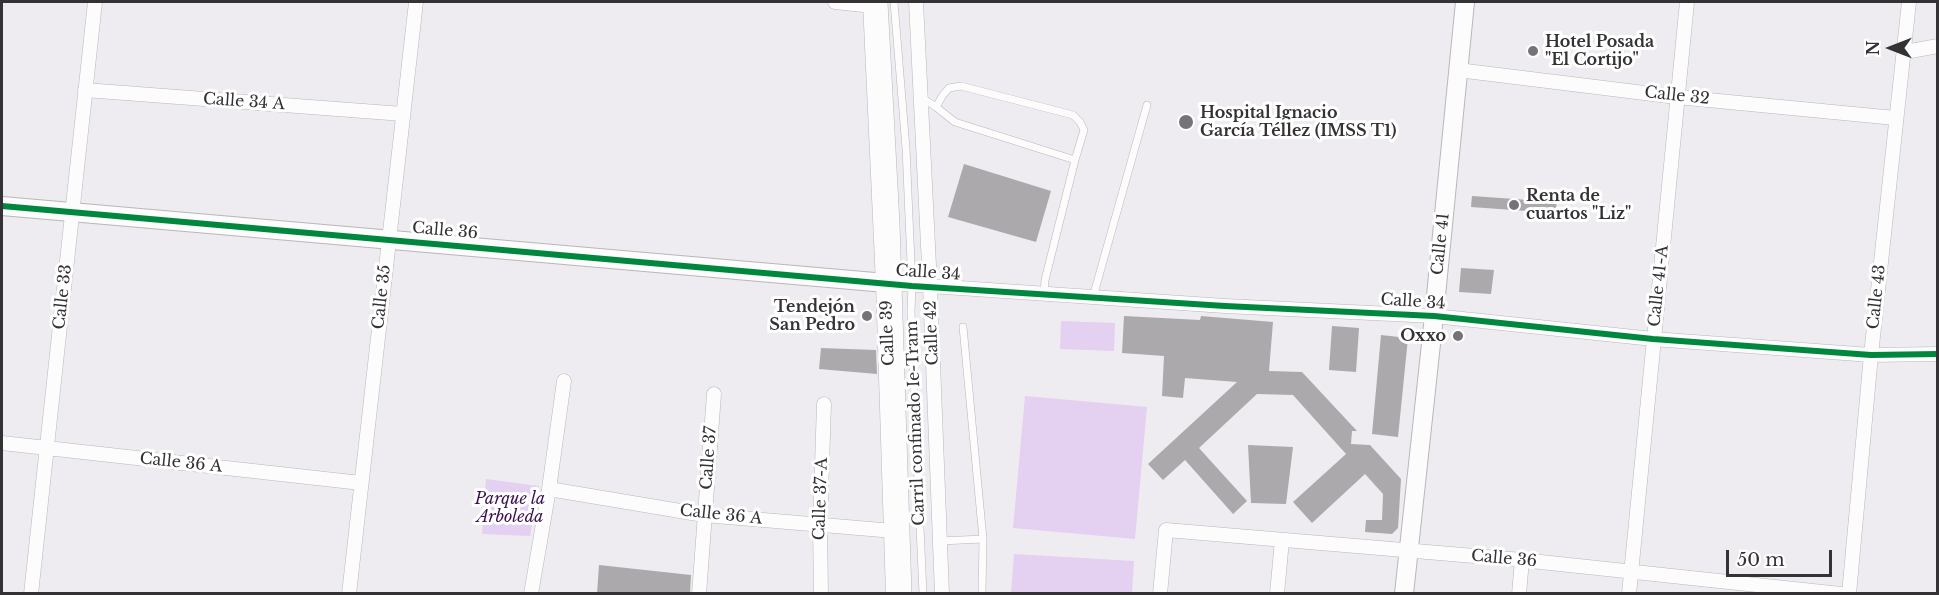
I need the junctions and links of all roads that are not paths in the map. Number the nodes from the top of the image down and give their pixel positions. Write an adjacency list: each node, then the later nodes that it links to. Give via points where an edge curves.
1 (95, 2): 13 (street, Calle 33)
2 (416, 2): 18 (street, Calle 35)
3 (836, 2): 9 (street)
4 (894, 2): 24 (lane, Carril confinado Ie-Tram, via 906,147)
5 (916, 2): 14 (street, Calle 42)
6 (1465, 2): 12 (street, Calle 41)
7 (1687, 2): 15 (street, Calle 41-A)
8 (1909, 2): 11 (street, Calle 43)
9 (877, 3): 24 (main road, Calle 39)
10 (1938, 46): 11 (street)
11 (1905, 52): 19 (street, Calle 43)
12 (1458, 70): 15 (street, Calle 32); 28 (street, Calle 41)
13 (85, 90): 18 (street, Calle 34 A); 22 (street, Calle 33)
14 (920, 97): 17 (lane); 25 (street, Calle 42)
15 (1677, 97): 19 (street, Calle 32); 30 (street, Calle 41-A)
16 (1147, 105): 27 (lane)
17 (936, 107): 20 (lane, via 955,122); 20 (lane, via 949,88 961,86 1073,115 1084,130)
18 (403, 114): 23 (street, Calle 35)
19 (1896, 118): 32 (street, Calle 43)
20 (1075, 160): 26 (lane)
21 (2, 206): 22 (street, Calle 36)
22 (72, 212): 23 (street, Calle 36); 37 (street, Calle 33)
23 (389, 240): 24 (street, Calle 36); 38 (street, Calle 35)
24 (899, 284): 25 (street, Calle 34); 42 (main road, Calle 39); 56 (lane, Carril confinado Ie-Tram); 57 (lane, Carril confinado Ie-Tram, via 911,311)
25 (930, 286): 26 (street, Calle 34); 45 (street, Calle 42)
26 (1044, 294): 27 (street, Calle 34)
27 (1093, 297): 28 (street, Calle 34)
28 (1434, 316): 30 (street, Calle 34); 46 (street, Calle 41)
29 (963, 327): 43 (lane)
30 (1653, 339): 32 (street, Calle 34); 48 (street, Calle 41-A)
31 (1938, 354): 32 (street, Calle 34)
32 (1871, 355): 66 (street, Calle 43)
33 (564, 381): 39 (street)
34 (714, 394): 40 (street, Calle 37)
35 (824, 404): 41 (street, Calle 37-A)
36 (2, 442): 37 (street, Calle 36 A)
37 (47, 448): 38 (street, Calle 36 A); 50 (street, Calle 33)
38 (362, 483): 51 (street, Calle 35)
39 (549, 489): 40 (street, Calle 36 A); 52 (street)
40 (704, 515): 41 (street, Calle 36 A); 53 (street, Calle 37)
41 (820, 525): 42 (street, Calle 36 A); 54 (street, Calle 37-A)
42 (894, 531): 55 (main road, Calle 39)
43 (983, 539): 45 (lane); 59 (lane)
44 (1282, 540): 46 (street, Calle 36); 60 (street, Calle 36, via 1166,530); 61 (street)
45 (940, 541): 58 (street, Calle 42)
46 (1407, 551): 47 (street, Calle 36); 62 (street, Calle 41)
47 (1522, 560): 48 (street, Calle 36); 63 (street)
48 (1631, 571): 49 (street, Calle 36); 64 (street, Calle 41-A)
49 (1737, 588): 65 (street, Calle 36)
50 (31, 594)
51 (349, 594)
52 (531, 594)
53 (699, 594)
54 (821, 594)
55 (896, 594)
56 (908, 594)
57 (923, 594)
58 (942, 594)
59 (982, 594)
60 (1160, 594)
61 (1277, 594)
62 (1404, 594)
63 (1519, 594)
64 (1629, 594)
65 (1841, 594)
66 (1849, 594)

